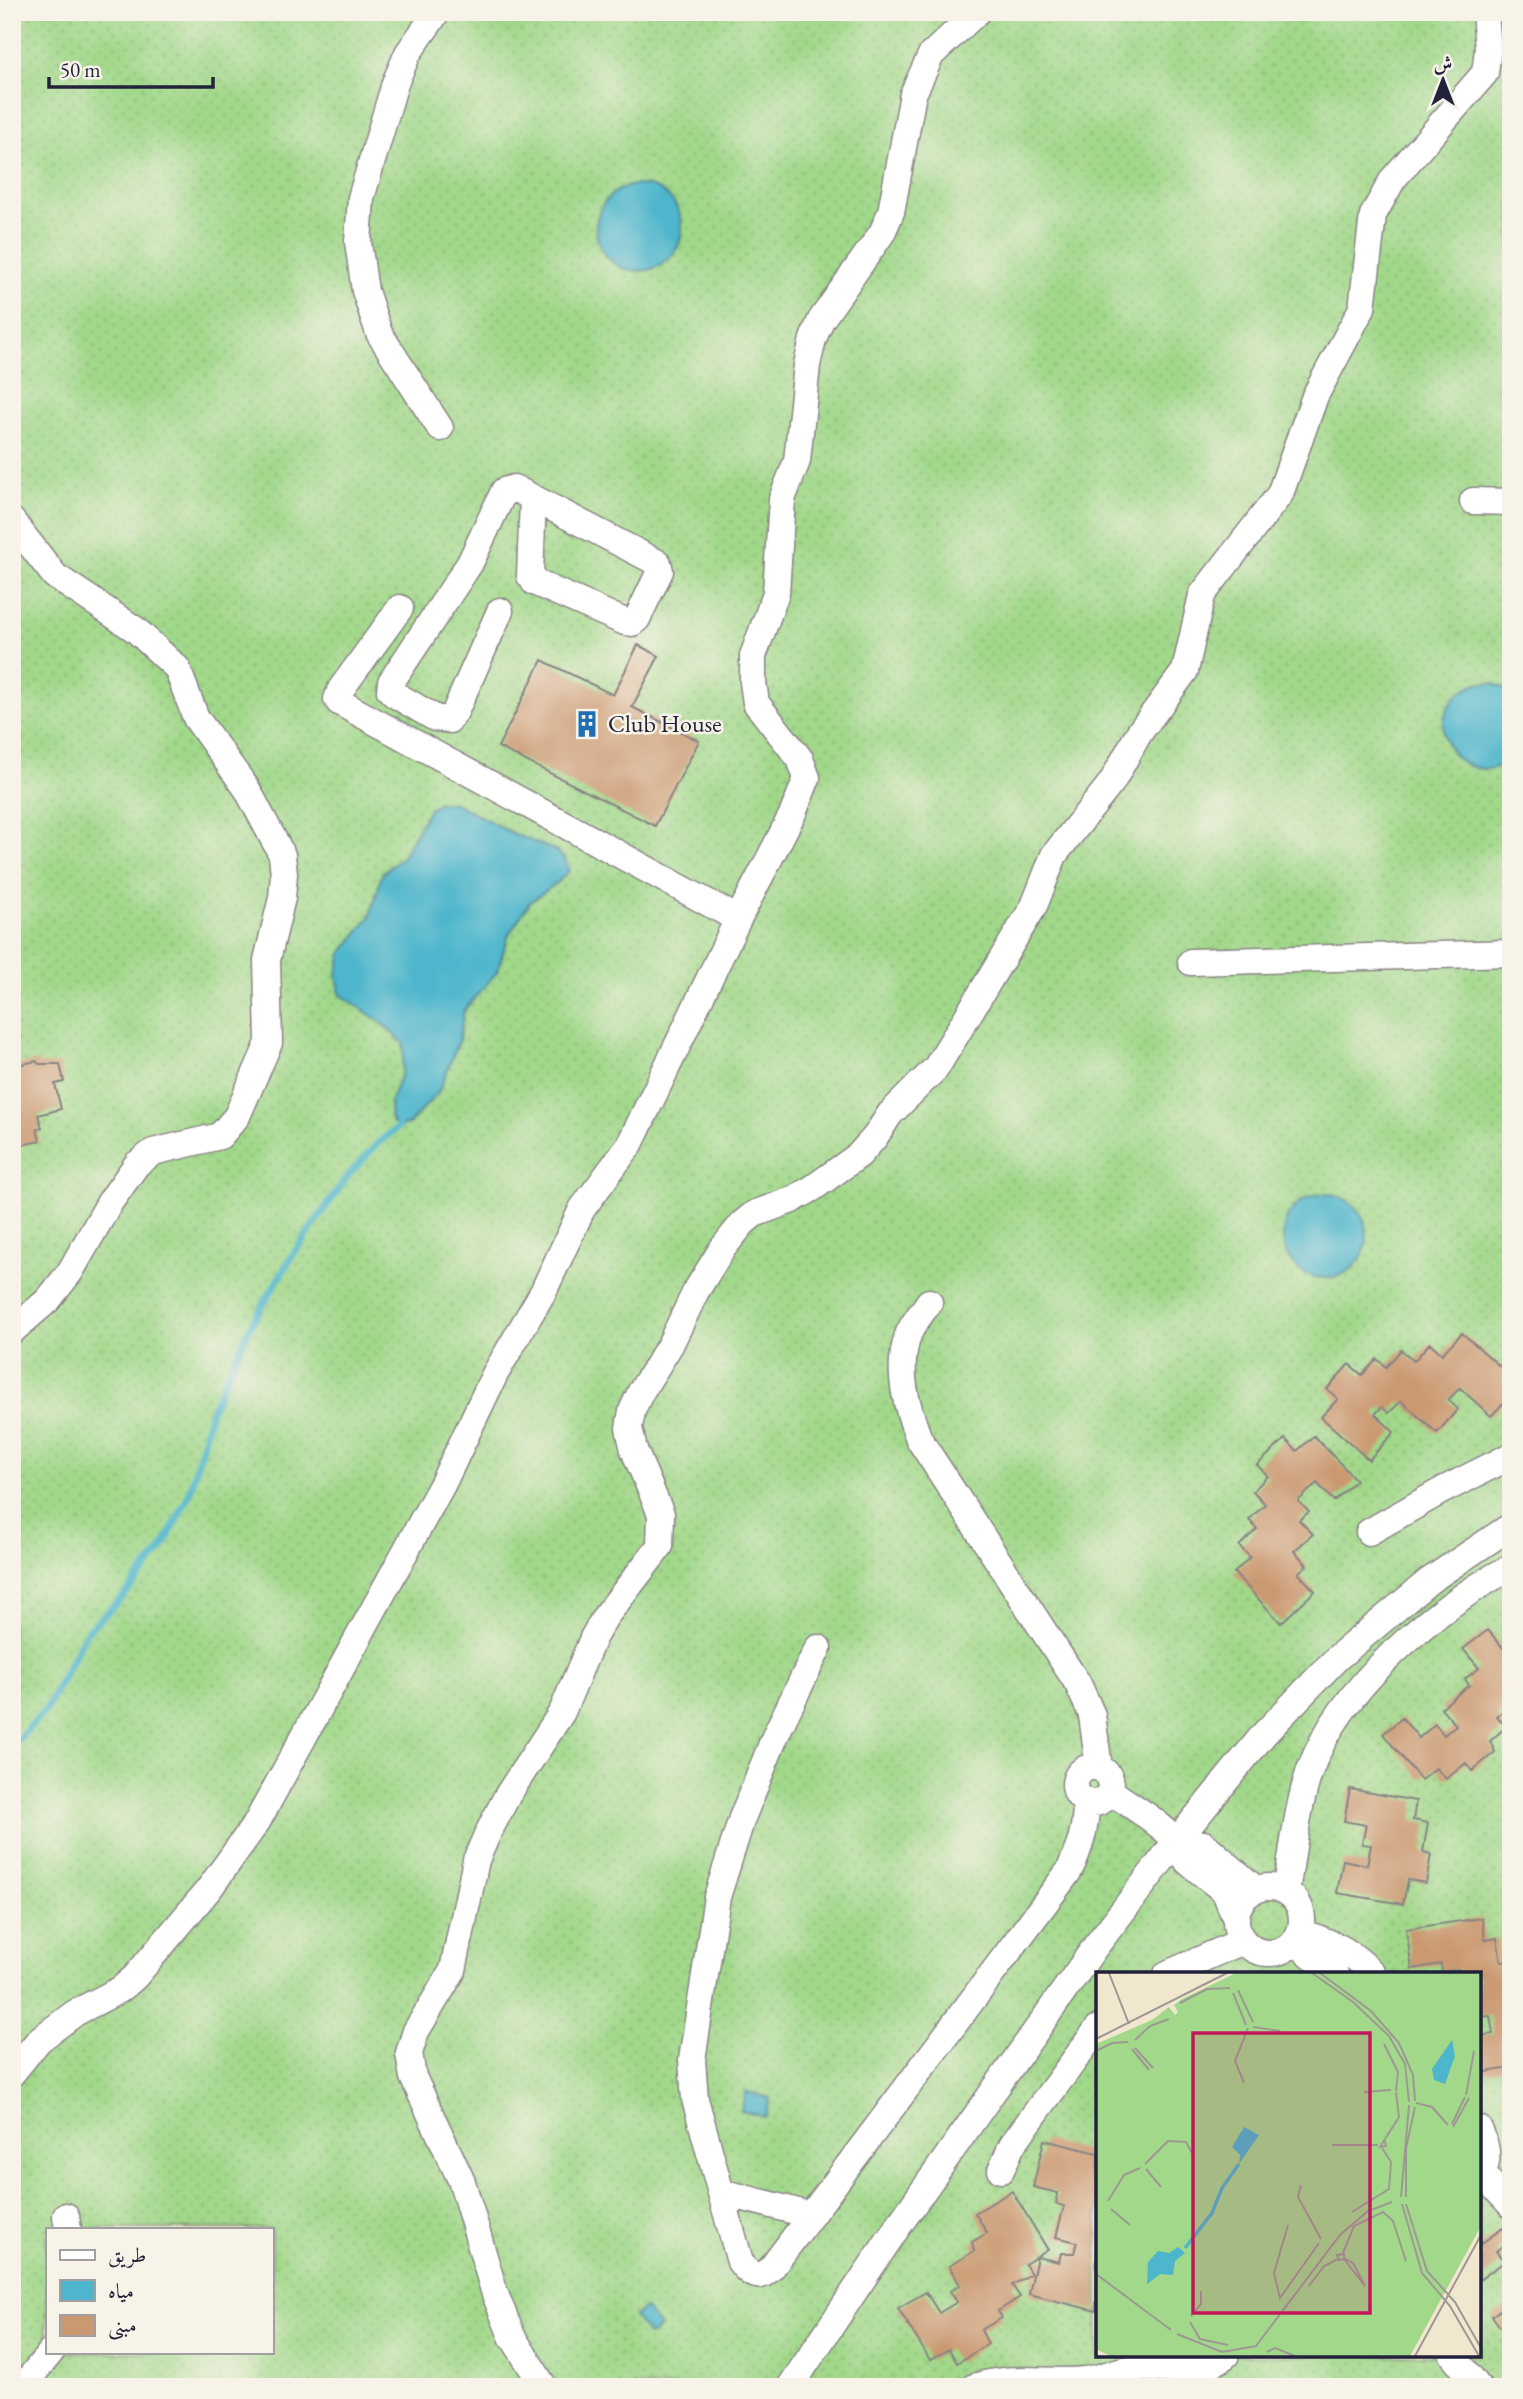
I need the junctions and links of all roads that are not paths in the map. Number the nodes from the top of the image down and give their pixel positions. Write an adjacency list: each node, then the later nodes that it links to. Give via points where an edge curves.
1 (437, 12): 4 (street, via 408,53 395,83 361,198 358,242 365,290 379,333)
2 (976, 12): 11 (street, via 931,55 913,94 891,212 813,339 797,461 782,499 776,593 754,656 756,703 800,759 807,778)
3 (1485, 12): 42 (street, via 1485,73 1393,179 1373,215 1362,309 1315,396 1280,494 1202,596 1185,671 1139,733 1112,782 1054,855 1034,906 936,1068 896,1107 859,1155 813,1188 754,1214 738,1228 696,1291 632,1411 629,1428 634,1450 661,1514 660,1546 605,1617 562,1712 486,1837 453,1970 416,2031 409,2053 413,2077 462,2182 495,2294 512,2336)
4 (440, 428)
5 (533, 498): 5 (street, via 532,579 625,622 637,619 660,571 658,563); 10 (street, via 514,488 504,491 470,563 390,690 435,718 449,720)
6 (1473, 501): 7 (street)
7 (1511, 502)
8 (12, 521): 15 (street, via 55,576 136,630 177,668 196,718 247,789 282,855 284,874 267,960 269,1043 237,1116 220,1136 153,1152 137,1164 69,1272 48,1300)
9 (400, 608): 11 (street, via 341,689 339,702)
10 (500, 611)
11 (738, 919): 31 (street, via 629,1143 582,1209 443,1483 257,1822 209,1889 135,1977 39,2040)
12 (1511, 953): 13 (street)
13 (1191, 962)
14 (929, 1302): 21 (street, via 908,1334 902,1370 907,1406 919,1438 1078,1684 1092,1715)
15 (12, 1331)
16 (1511, 1456): 18 (street)
17 (1511, 1526): 22 (street, via 1429,1581 1337,1658 1264,1734)
18 (1369, 1532)
19 (1511, 1567): 24 (street, via 1398,1649 1352,1698 1310,1770)
20 (818, 1647): 35 (street, via 766,1758 717,1897 692,2060 695,2099)
21 (1098, 1787): 22 (street); 37 (street, via 1069,1871)
22 (1175, 1839): 23 (street, via 1204,1844); 25 (street, via 1188,1862 1225,1892); 43 (street, via 899,2225)
23 (1255, 1889): 24 (street); 25 (street, via 1241,1900)
24 (1286, 1891): 26 (street, via 1299,1905 1302,1923)
25 (1239, 1929): 26 (street, via 1252,1948 1263,1952 1285,1949); 27 (street)
26 (1297, 1937): 28 (street); 29 (street, via 1329,1941 1355,1955)
27 (1170, 1972)
28 (1333, 1972)
29 (1371, 1972)
30 (1096, 2031): 33 (street, via 1012,2145)
31 (12, 2073)
32 (1481, 2134): 34 (street, via 1487,2164)
33 (1001, 2170)
34 (1481, 2174): 36 (street)
35 (720, 2192): 37 (street); 37 (street, via 740,2262 756,2277 766,2274)
36 (1511, 2206)
37 (810, 2215)
38 (49, 2354): 41 (street)
39 (1222, 2357): 44 (street, via 1179,2372 1138,2368 1088,2379 996,2379)
40 (1455, 2357): 45 (street)
41 (22, 2387)
42 (544, 2387)
43 (790, 2387)
44 (974, 2387)
45 (1478, 2387)

